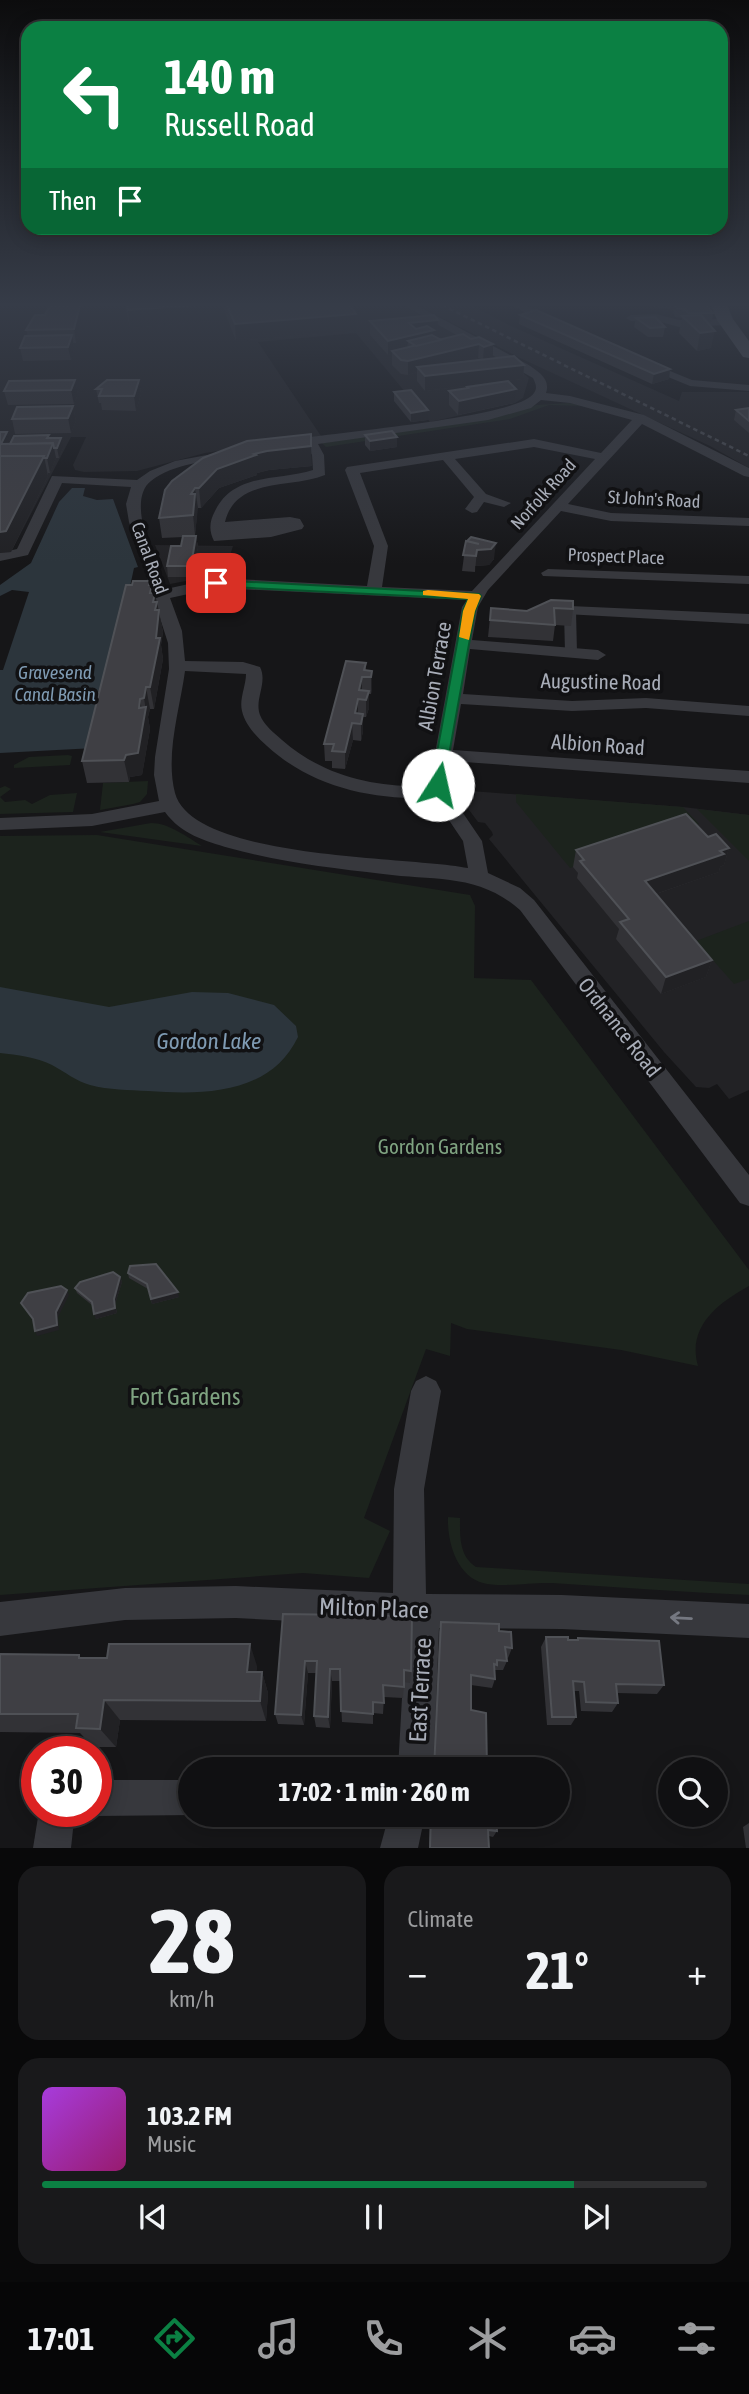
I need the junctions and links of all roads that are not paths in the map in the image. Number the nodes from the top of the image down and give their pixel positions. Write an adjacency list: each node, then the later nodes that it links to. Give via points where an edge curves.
1 (541, 391): 2 (street)
2 (539, 396): 3 (street); 4 (street, via 527,405 488,416)
3 (640, 418): 8 (street, Norfolk Road); 9 (street)
4 (310, 441): 5 (street); 16 (street, via 320,472 271,480 243,491 221,508)
5 (264, 448)
6 (244, 451): 10 (street, via 170,467)
7 (446, 456): 8 (street, via 534,443); 11 (street); 20 (street, via 352,470 381,546)
8 (602, 457): 13 (street, Norfolk Road)
9 (749, 473)
10 (140, 484): 17 (street, via 57,479 23,552); 21 (street, Canal Road, via 134,515)
11 (481, 496): 12 (street); 14 (street)
12 (504, 503)
13 (558, 506): 15 (street, St John's Road, via 615,517); 22 (street, Norfolk Road)
14 (472, 509)
15 (749, 523)
16 (218, 533)
17 (0, 557)
18 (548, 573): 23 (street, Prospect Place)
19 (749, 580): 23 (street, Prospect Place)
20 (374, 590): 21 (street, via 213,583); 22 (street)
21 (162, 595): 28 (street, Canal Road, via 175,631)
22 (475, 596): 26 (street, Albion Terrace)
23 (687, 598): 24 (street, Prospect Place); 25 (street, Prospect Place)
24 (570, 611): 27 (street)
25 (749, 619)
26 (464, 644): 27 (street); 29 (street, Albion Terrace)
27 (583, 651)
28 (177, 666): 33 (street, via 254,671 249,705 254,720 280,749 309,770 372,788); 34 (street, Canal Road, via 164,775)
29 (453, 698): 30 (street, Augustine Road); 31 (street, Albion Terrace)
30 (749, 711)
31 (443, 755): 32 (street, Albion Road); 33 (street, Albion Terrace)
32 (749, 778)
33 (439, 792): 36 (street, via 476,844)
34 (170, 805): 35 (street, via 83,821); 36 (street, via 200,831 244,845)
35 (0, 824)
36 (478, 877): 37 (street, Ordnance Road, via 505,886 527,905)
37 (749, 1195)
38 (426, 1391): 39 (street, East Terrace, via 409,1489)
39 (417, 1610): 40 (street, Milton Place, via 236,1602 125,1604); 41 (street, Milton Place, one-way to 39); 42 (street, East Terrace)
40 (0, 1619)
41 (749, 1621)
42 (416, 1757)
43 (112, 1798): 44 (street)
44 (178, 1798)
45 (55, 1827): 47 (street)
46 (404, 1827): 48 (street)
47 (52, 1848)
48 (399, 1848)

